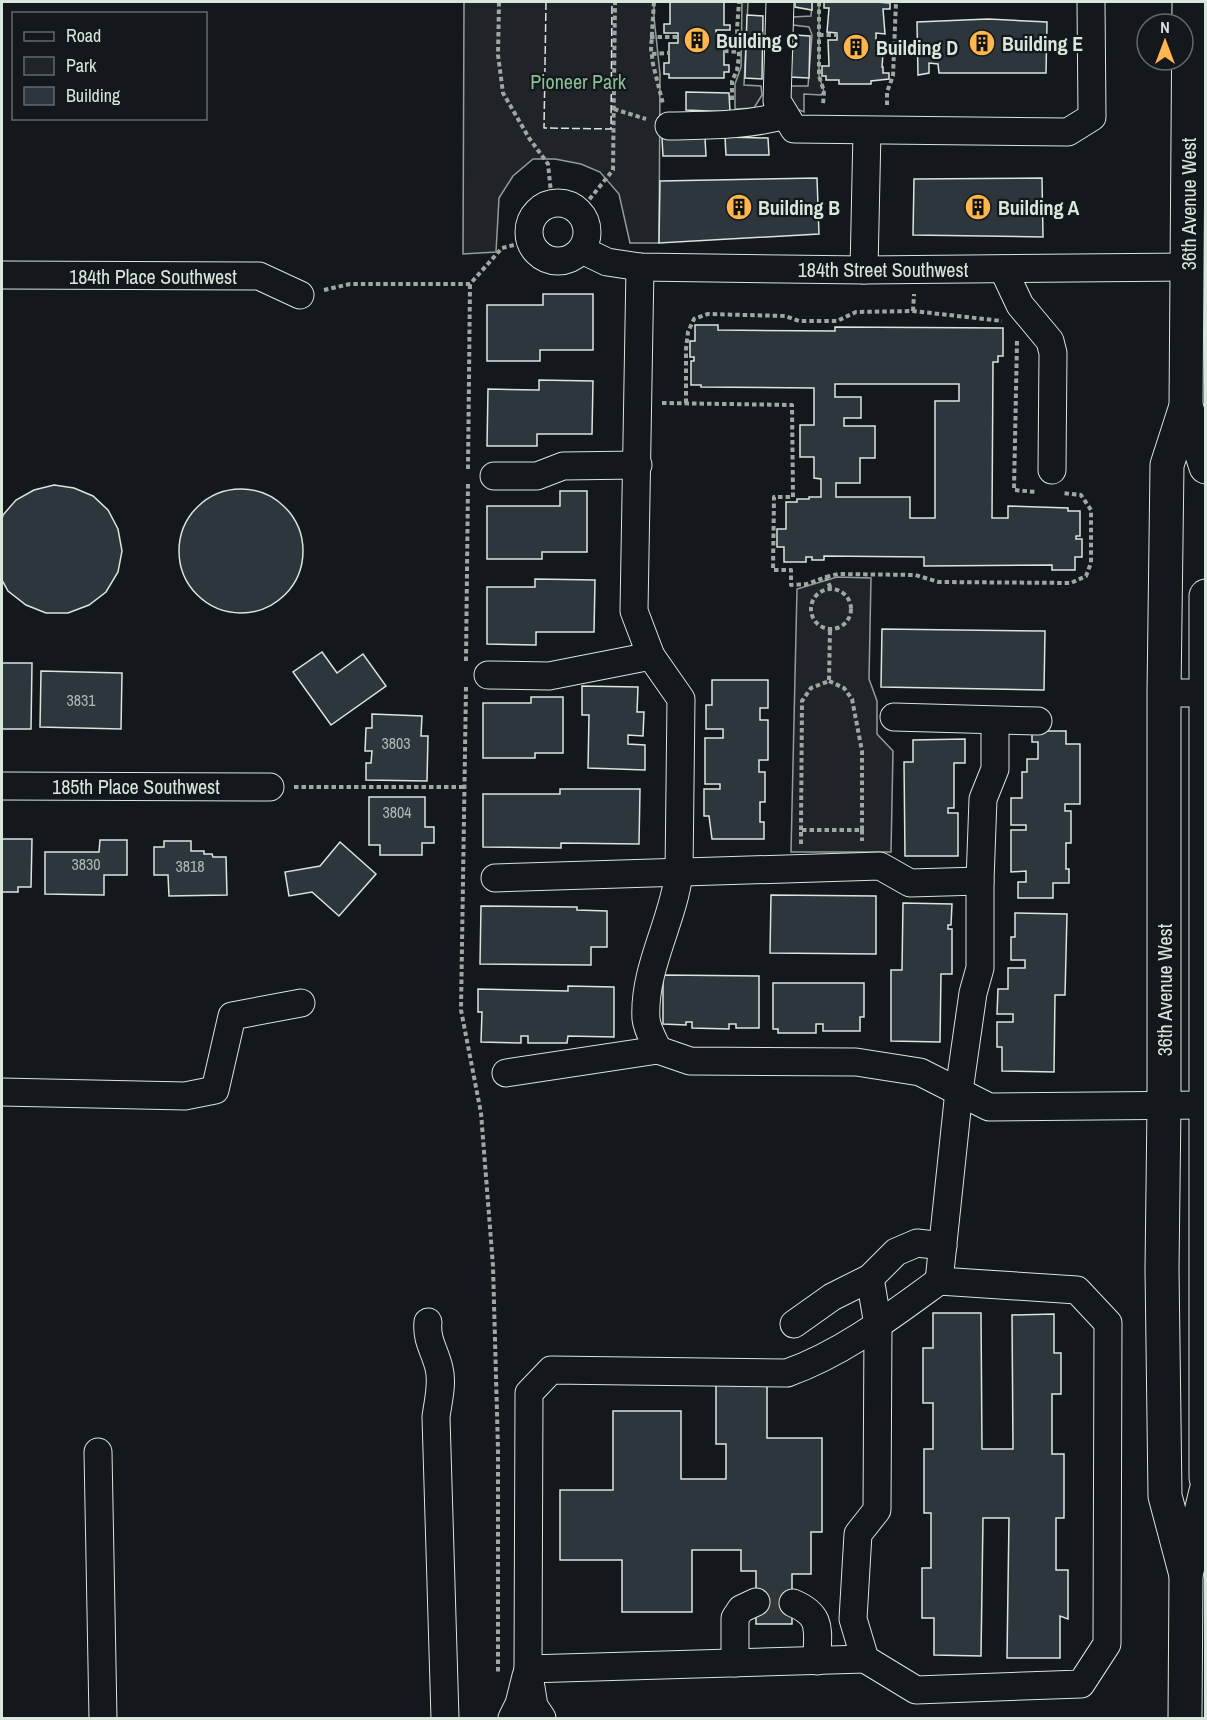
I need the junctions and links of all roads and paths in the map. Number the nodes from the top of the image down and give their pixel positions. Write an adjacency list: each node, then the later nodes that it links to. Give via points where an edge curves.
1 (499, 2): 26 (path, via 498,55 503,93 548,164)
2 (615, 2): 20 (path)
3 (654, 2): 12 (path)
4 (739, 2): 15 (path)
5 (780, 2): 21 (street, via 777,102)
6 (819, 2): 10 (path)
7 (896, 2): 25 (path, via 892,75)
8 (1091, 2): 25 (street, via 1092,117 1068,132)
9 (1189, 2): 31 (main road, 36th Avenue West)
10 (819, 35): 11 (path); 24 (path)
11 (837, 35)
12 (651, 37): 13 (path); 19 (path)
13 (679, 37)
14 (716, 37): 15 (path)
15 (737, 37): 17 (path)
16 (724, 51): 17 (path)
17 (739, 52): 22 (path, via 732,81)
18 (669, 53): 19 (path)
19 (652, 54): 23 (path)
20 (614, 109): 23 (path); 27 (path, via 613,170)
21 (785, 115): 22 (street); 24 (street, via 794,129)
22 (730, 124): 23 (street)
23 (669, 126)
24 (825, 130): 25 (street)
25 (877, 131): 33 (street)
26 (552, 202): 27 (street, via 572,205); 28 (street, via 535,213 528,231)
27 (580, 211): 29 (street, via 588,230)
28 (530, 241): 29 (street, via 540,255 558,261); 35 (path, via 502,248)
29 (582, 250): 30 (street, 184th Street Southwest, via 607,262)
30 (640, 267): 33 (street, 184th Street Southwest); 41 (street)
31 (1200, 268): 32 (street, 184th Street Southwest); 43 (main road, 36th Avenue West)
32 (1003, 269): 33 (street, 184th Street Southwest); 47 (street, via 1020,305 1050,341 1053,353)
33 (864, 270)
34 (2, 275): 37 (street, 184th Place Southwest, via 259,276)
35 (470, 284): 37 (path, via 350,284); 53 (path)
36 (914, 291): 38 (path)
37 (300, 295)
38 (913, 311): 39 (path); 42 (path, via 856,312 837,321 708,314 694,318 686,349)
39 (1005, 322)
40 (1017, 331): 47 (path, via 1014,490)
41 (639, 403): 42 (path); 44 (street)
42 (686, 403): 48 (path, via 792,405 793,497 774,497 773,570 791,570 791,585 807,584)
43 (1186, 406): 45 (main road, 36th Avenue West); 55 (main road, 36th Avenue West, via 1167,465)
44 (638, 465): 46 (street, via 563,466 537,476); 52 (street, via 634,611)
45 (1206, 466)
46 (494, 476)
47 (1050, 485): 48 (path, via 1081,495 1091,510 1091,563 1086,576 1071,583 939,582 915,575)
48 (826, 576): 49 (path)
49 (831, 590): 51 (path, via 820,592 811,608 814,620); 51 (path, via 845,595 851,607 848,620)
50 (1206, 596): 56 (main road, 36th Avenue West)
51 (830, 629): 54 (path)
52 (651, 656): 53 (street, via 549,676); 67 (street, via 681,699)
53 (473, 674): 62 (path)
54 (829, 681): 63 (path, via 811,688 802,701); 64 (path, via 844,688 852,699 862,751)
55 (1164, 693): 56 (street); 75 (main road, 36th Avenue West)
56 (1205, 693): 76 (main road, 36th Avenue West)
57 (894, 717): 58 (street)
58 (995, 720): 59 (street); 69 (street, via 995,769 983,799)
59 (1038, 721)
60 (2, 786): 61 (street, 185th Place Southwest)
61 (270, 787): 62 (path)
62 (464, 787): 94 (path, via 461,1010 481,1113 494,1266)
63 (801, 830): 64 (path); 66 (path)
64 (862, 830): 65 (path)
65 (862, 842)
66 (800, 854)
67 (679, 873): 68 (street); 69 (street, via 880,866 910,883); 71 (street, via 648,983 646,1022)
68 (495, 878)
69 (980, 881): 73 (street, via 980,968)
70 (301, 1003): 74 (street, via 232,1016 215,1090 185,1096)
71 (658, 1050): 72 (street); 73 (street, via 690,1061 856,1062 920,1072)
72 (506, 1073)
73 (959, 1091): 75 (street, via 989,1107); 77 (street)
74 (2, 1092)
75 (1164, 1105): 76 (street); 87 (main road, 36th Avenue West, via 1165,1496)
76 (1204, 1105): 83 (main road, 36th Avenue West)
77 (943, 1246): 78 (street, via 917,1243 896,1252); 79 (street)
78 (870, 1278): 81 (street, via 832,1297); 82 (street)
79 (939, 1281): 82 (street); 90 (street, via 1077,1290 1108,1323 1107,1644 1081,1684 916,1690)
80 (428, 1322): 96 (street, via 427,1338 441,1382 435,1417)
81 (794, 1324)
82 (878, 1325): 90 (street, via 877,1510 858,1534 853,1619); 93 (street, via 815,1363 787,1373 551,1370 529,1393)
83 (1205, 1416): 85 (main road, 36th Avenue West)
84 (98, 1452): 95 (street)
85 (1206, 1478)
86 (1206, 1491): 87 (main road, 36th Avenue West)
87 (1186, 1575): 99 (main road, 36th Avenue West)
88 (756, 1602): 92 (street, via 741,1609 735,1618)
89 (793, 1603): 91 (street, via 808,1609 817,1623)
90 (865, 1659): 91 (street)
91 (817, 1661): 92 (street)
92 (735, 1663): 93 (street)
93 (528, 1669): 97 (street); 98 (street, via 534,1706)
94 (498, 1684)
95 (103, 1719)
96 (445, 1719)
97 (512, 1719)
98 (542, 1719)
99 (1185, 1719)

